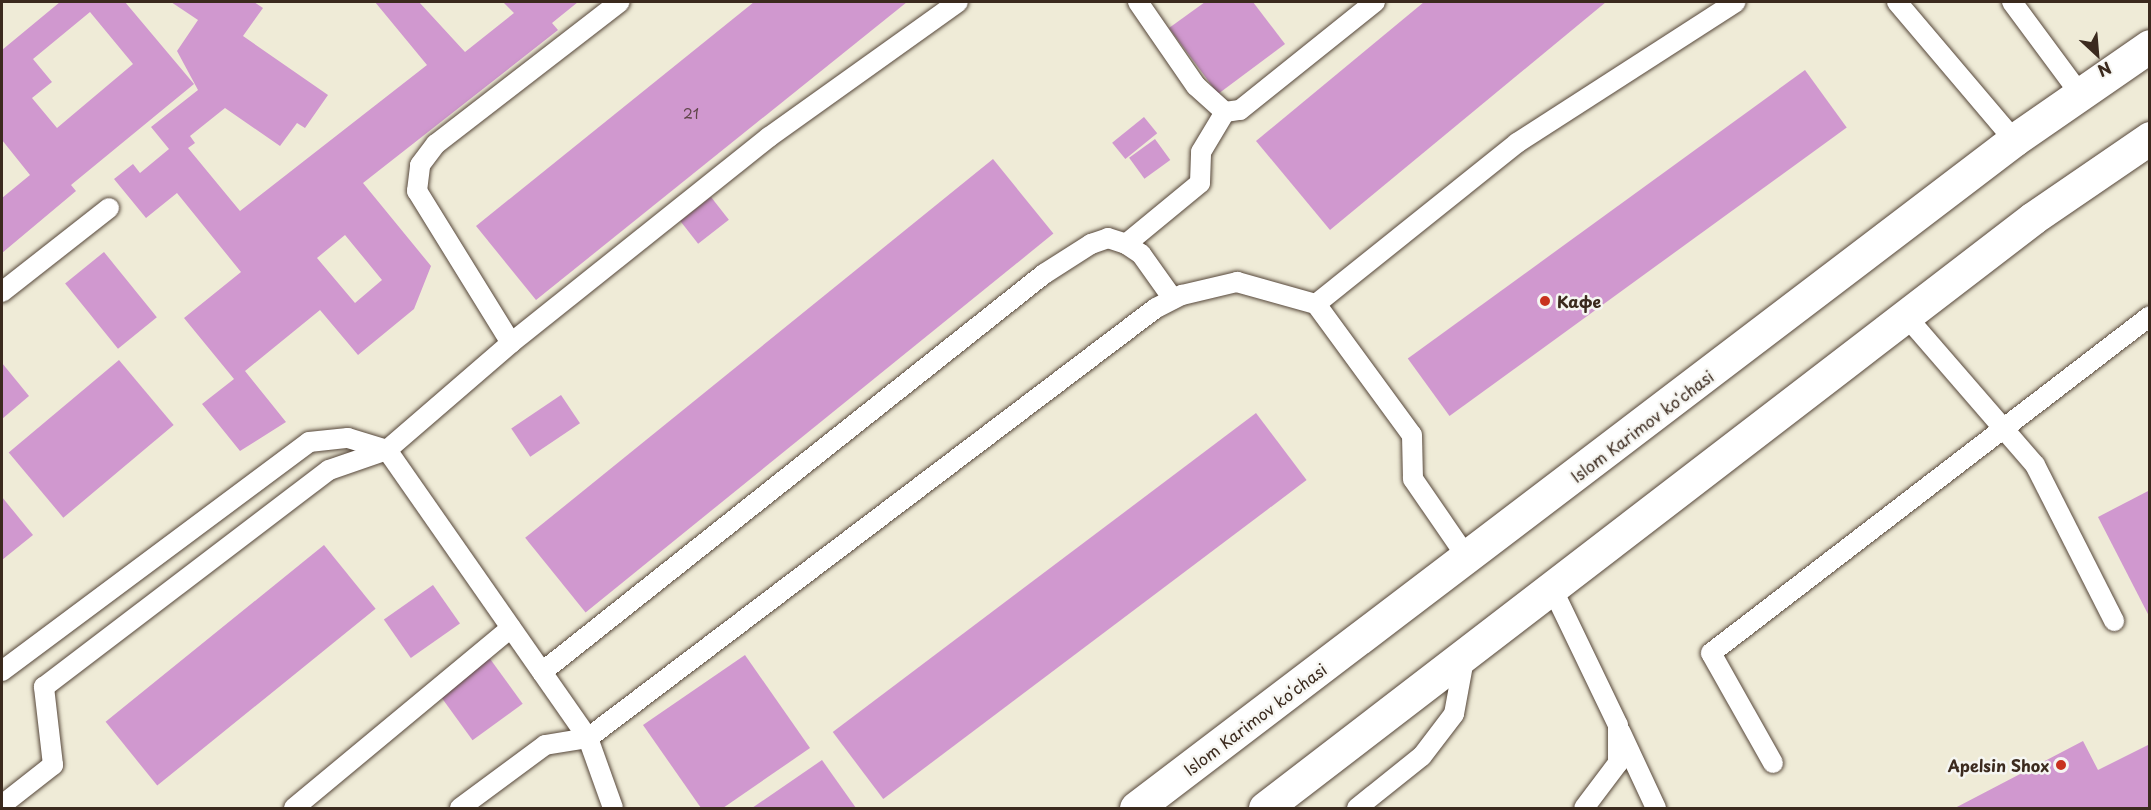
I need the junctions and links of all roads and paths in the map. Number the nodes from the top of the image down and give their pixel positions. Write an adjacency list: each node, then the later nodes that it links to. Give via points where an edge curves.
1 (620, 2): 20 (lane, via 436,144 420,165 417,191)
2 (958, 2): 20 (lane, via 769,137)
3 (1138, 2): 10 (lane, via 1197,86)
4 (1375, 2): 10 (lane, via 1239,110)
5 (1737, 2): 17 (lane, via 1517,142)
6 (1897, 2): 12 (lane)
7 (2013, 2): 9 (lane)
8 (2150, 46): 9 (main road, Islom Karimov koʻchasi)
9 (2080, 94): 12 (main road, Islom Karimov koʻchasi)
10 (1226, 112): 14 (lane, via 1201,152 1200,183)
11 (2150, 138): 18 (main road, via 2033,218)
12 (2014, 140): 23 (main road, Islom Karimov koʻchasi)
13 (109, 208): 15 (lane)
14 (1126, 244): 16 (lane, via 1141,254); 29 (lane, via 1108,238 1091,244 1044,274)
15 (2, 292)
16 (1173, 299): 17 (lane, via 1237,282); 31 (lane)
17 (1316, 304): 23 (lane, via 1412,435 1413,479)
18 (1906, 316): 21 (lane); 24 (main road)
19 (2150, 316): 21 (lane)
20 (511, 343): 22 (lane)
21 (2006, 429): 25 (lane, via 2034,465); 32 (lane, via 1710,653)
22 (387, 450): 26 (lane); 28 (lane, via 348,438 309,442); 33 (lane, via 329,470 44,687 53,765)
23 (1468, 559): 37 (main road, Islom Karimov koʻchasi)
24 (1552, 588): 27 (main road); 30 (lane)
25 (2114, 621)
26 (511, 628): 29 (lane); 34 (lane)
27 (1465, 654): 38 (main road); 39 (lane, via 1454,714 1422,756)
28 (2, 671)
29 (542, 672): 31 (lane)
30 (1618, 725): 40 (lane, via 1618,763); 41 (lane)
31 (588, 738): 35 (lane, via 545,745); 36 (lane)
32 (1773, 763)
33 (2, 804)
34 (294, 808)
35 (460, 808)
36 (613, 808)
37 (1136, 808)
38 (1265, 808)
39 (1357, 808)
40 (1584, 808)
41 (1656, 808)

